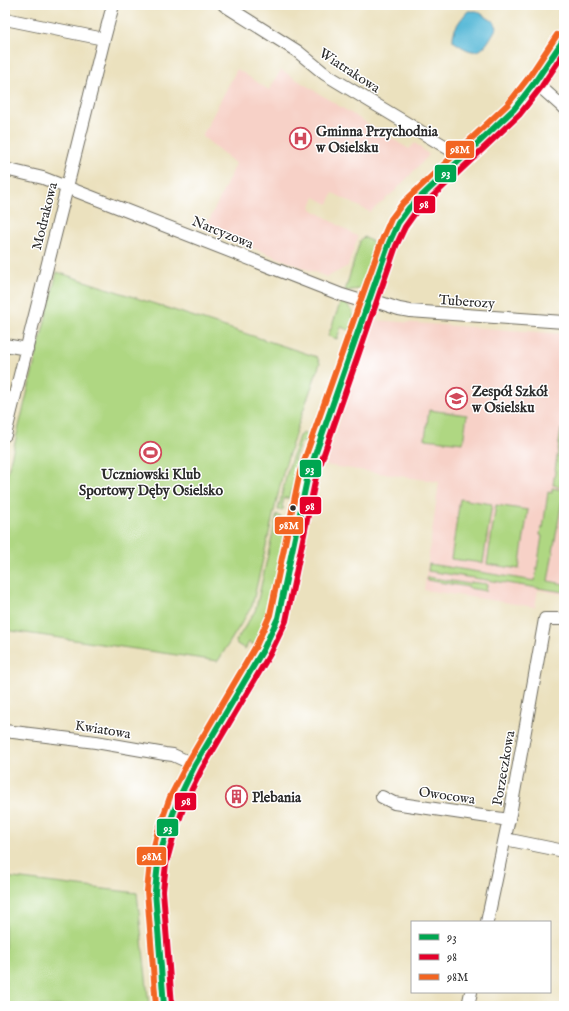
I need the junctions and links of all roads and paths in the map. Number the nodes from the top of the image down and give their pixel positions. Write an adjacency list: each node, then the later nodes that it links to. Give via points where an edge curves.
1 (114, 5): 5 (street, Modrakowa)
2 (224, 5): 8 (street, Wiatrakowa, via 297,51 325,74 451,150)
3 (5, 19): 5 (street)
4 (564, 39): 6 (street)
5 (104, 40): 10 (street, Modrakowa)
6 (535, 82): 7 (street); 8 (street, via 509,114)
7 (562, 106)
8 (460, 160): 11 (street, via 412,204 398,223)
9 (5, 169): 10 (street, Narcyzowa)
10 (67, 187): 11 (street, Narcyzowa, via 334,292); 14 (street, Modrakowa)
11 (368, 301): 12 (street, Tuberozy, via 410,312); 18 (street, via 308,475 278,618 264,650)
12 (564, 322)
13 (5, 345): 14 (street)
14 (27, 348): 15 (street, Modrakowa)
15 (5, 435)
16 (564, 620): 20 (street, Porzeczkowa, via 545,619)
17 (5, 731): 18 (street, Kwiatowa, via 96,742 165,754)
18 (195, 765): 25 (street, via 168,827 156,877)
19 (382, 797): 20 (street, Owocowa, via 394,803)
20 (509, 820): 21 (street, Porzeczkowa)
21 (505, 839): 22 (street); 23 (street, Porzeczkowa)
22 (564, 851)
23 (487, 921)
24 (471, 993): 26 (street)
25 (164, 1006)
26 (468, 1006)

